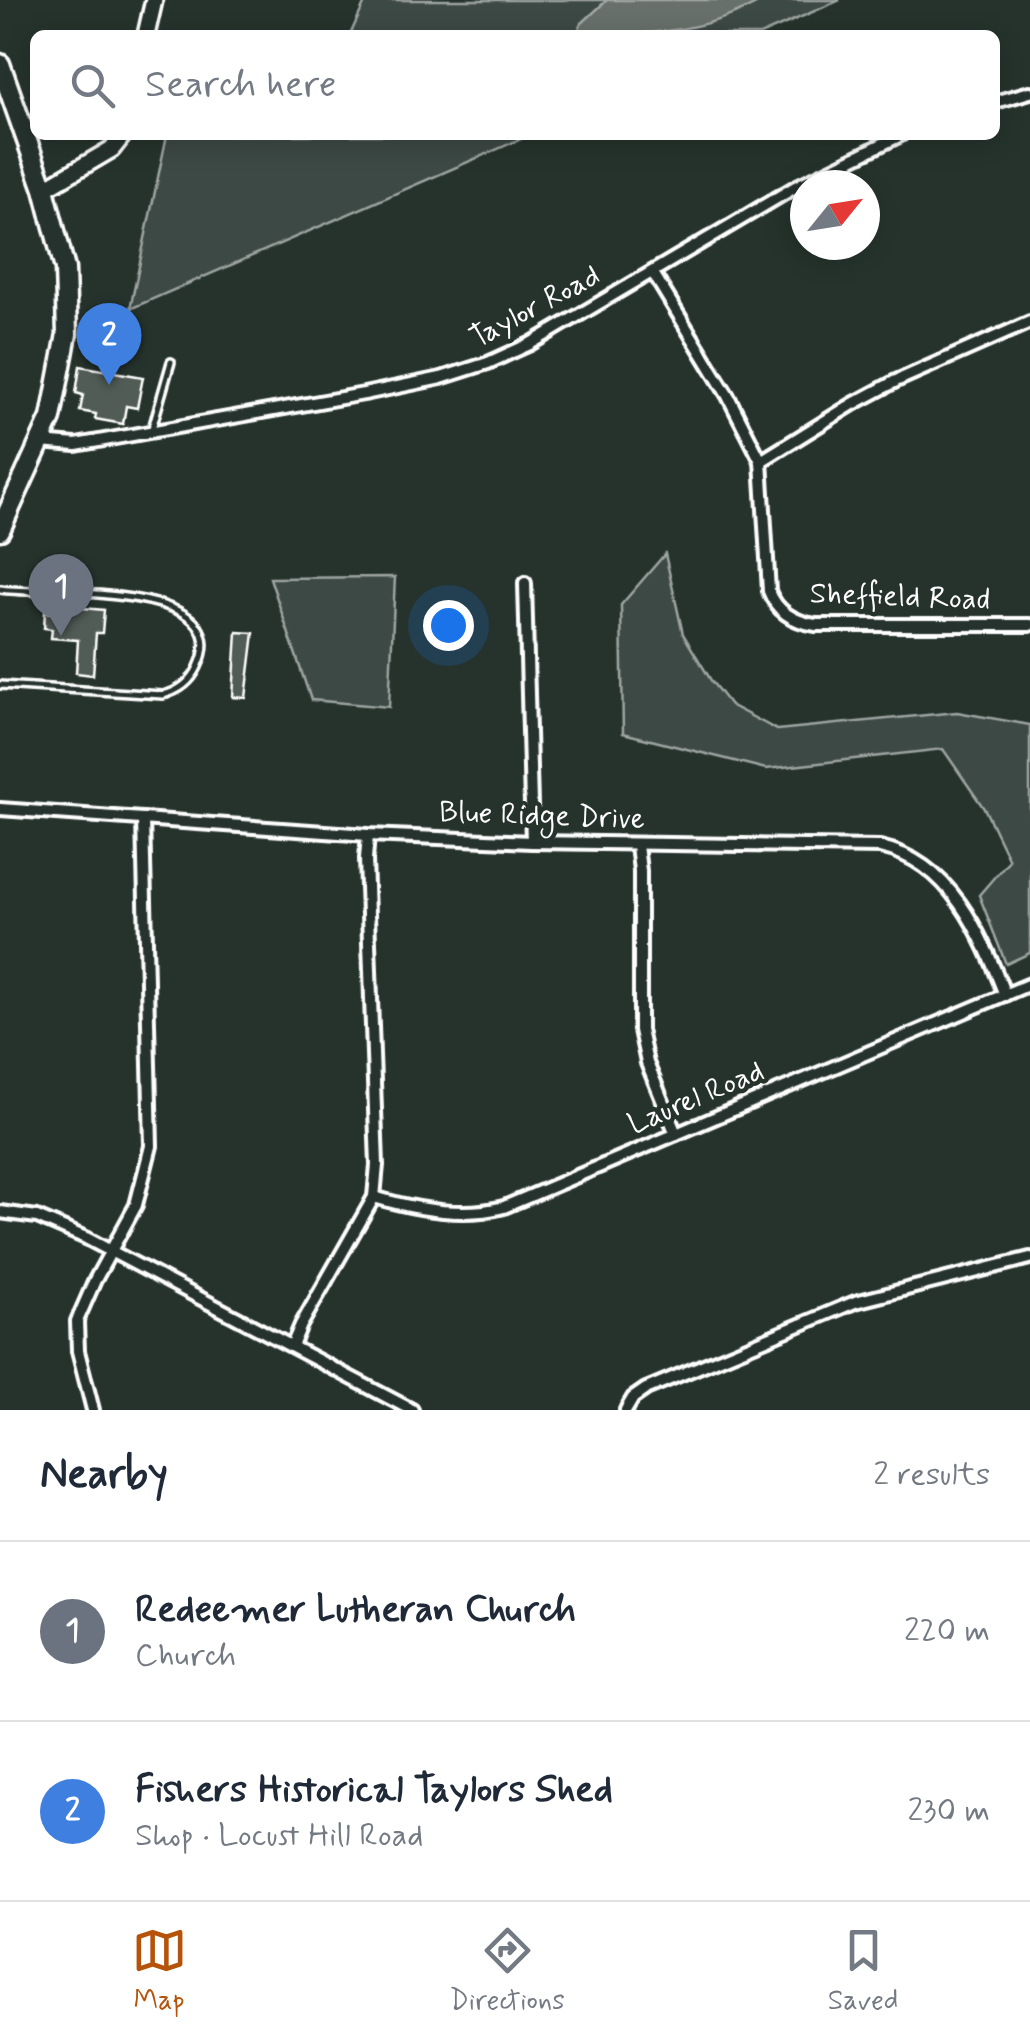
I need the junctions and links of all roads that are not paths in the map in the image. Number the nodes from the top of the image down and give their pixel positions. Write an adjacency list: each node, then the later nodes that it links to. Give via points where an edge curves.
1 (154, 0): 2 (main road)
2 (147, 30)
3 (0, 64): 8 (main road)
4 (1030, 92): 5 (street)
5 (1000, 101)
6 (119, 140): 8 (main road)
7 (892, 140): 9 (street, Taylor Road, via 797,186)
8 (44, 188): 13 (main road, via 65,269 68,334)
9 (653, 273): 12 (street, Taylor Road, via 521,348 464,372); 14 (street, Sheffield Road)
10 (1030, 322): 14 (street, via 896,381)
11 (171, 362): 12 (lane)
12 (151, 432): 13 (street, Taylor Road, via 76,445)
13 (40, 442): 15 (main road)
14 (760, 462): 18 (street, Sheffield Road, via 770,591 792,618 816,625)
15 (0, 530)
16 (525, 582): 23 (street)
17 (0, 589): 19 (lane, via 156,600 197,625 203,651 193,677 163,695)
18 (1030, 625)
19 (0, 685)
20 (0, 809): 21 (street, Blue Ridge Drive)
21 (144, 820): 22 (street, Blue Ridge Drive); 30 (street, via 152,1146 136,1205)
22 (368, 835): 23 (street, Blue Ridge Drive); 28 (street)
23 (532, 842): 24 (street, Blue Ridge Drive)
24 (637, 844): 26 (street, Blue Ridge Drive, via 866,845 897,851 960,902); 27 (street, via 640,1030)
25 (1030, 984): 26 (street, Laurel Road)
26 (1004, 995): 27 (street, Laurel Road)
27 (676, 1134): 28 (street, Laurel Road, via 494,1210 443,1210)
28 (374, 1197): 32 (street)
29 (0, 1212): 30 (street, via 37,1217)
30 (111, 1251): 32 (street); 33 (street, via 77,1321)
31 (1030, 1258): 35 (street, via 856,1302 646,1389)
32 (292, 1346): 34 (street)
33 (92, 1410)
34 (412, 1410)
35 (626, 1410)

